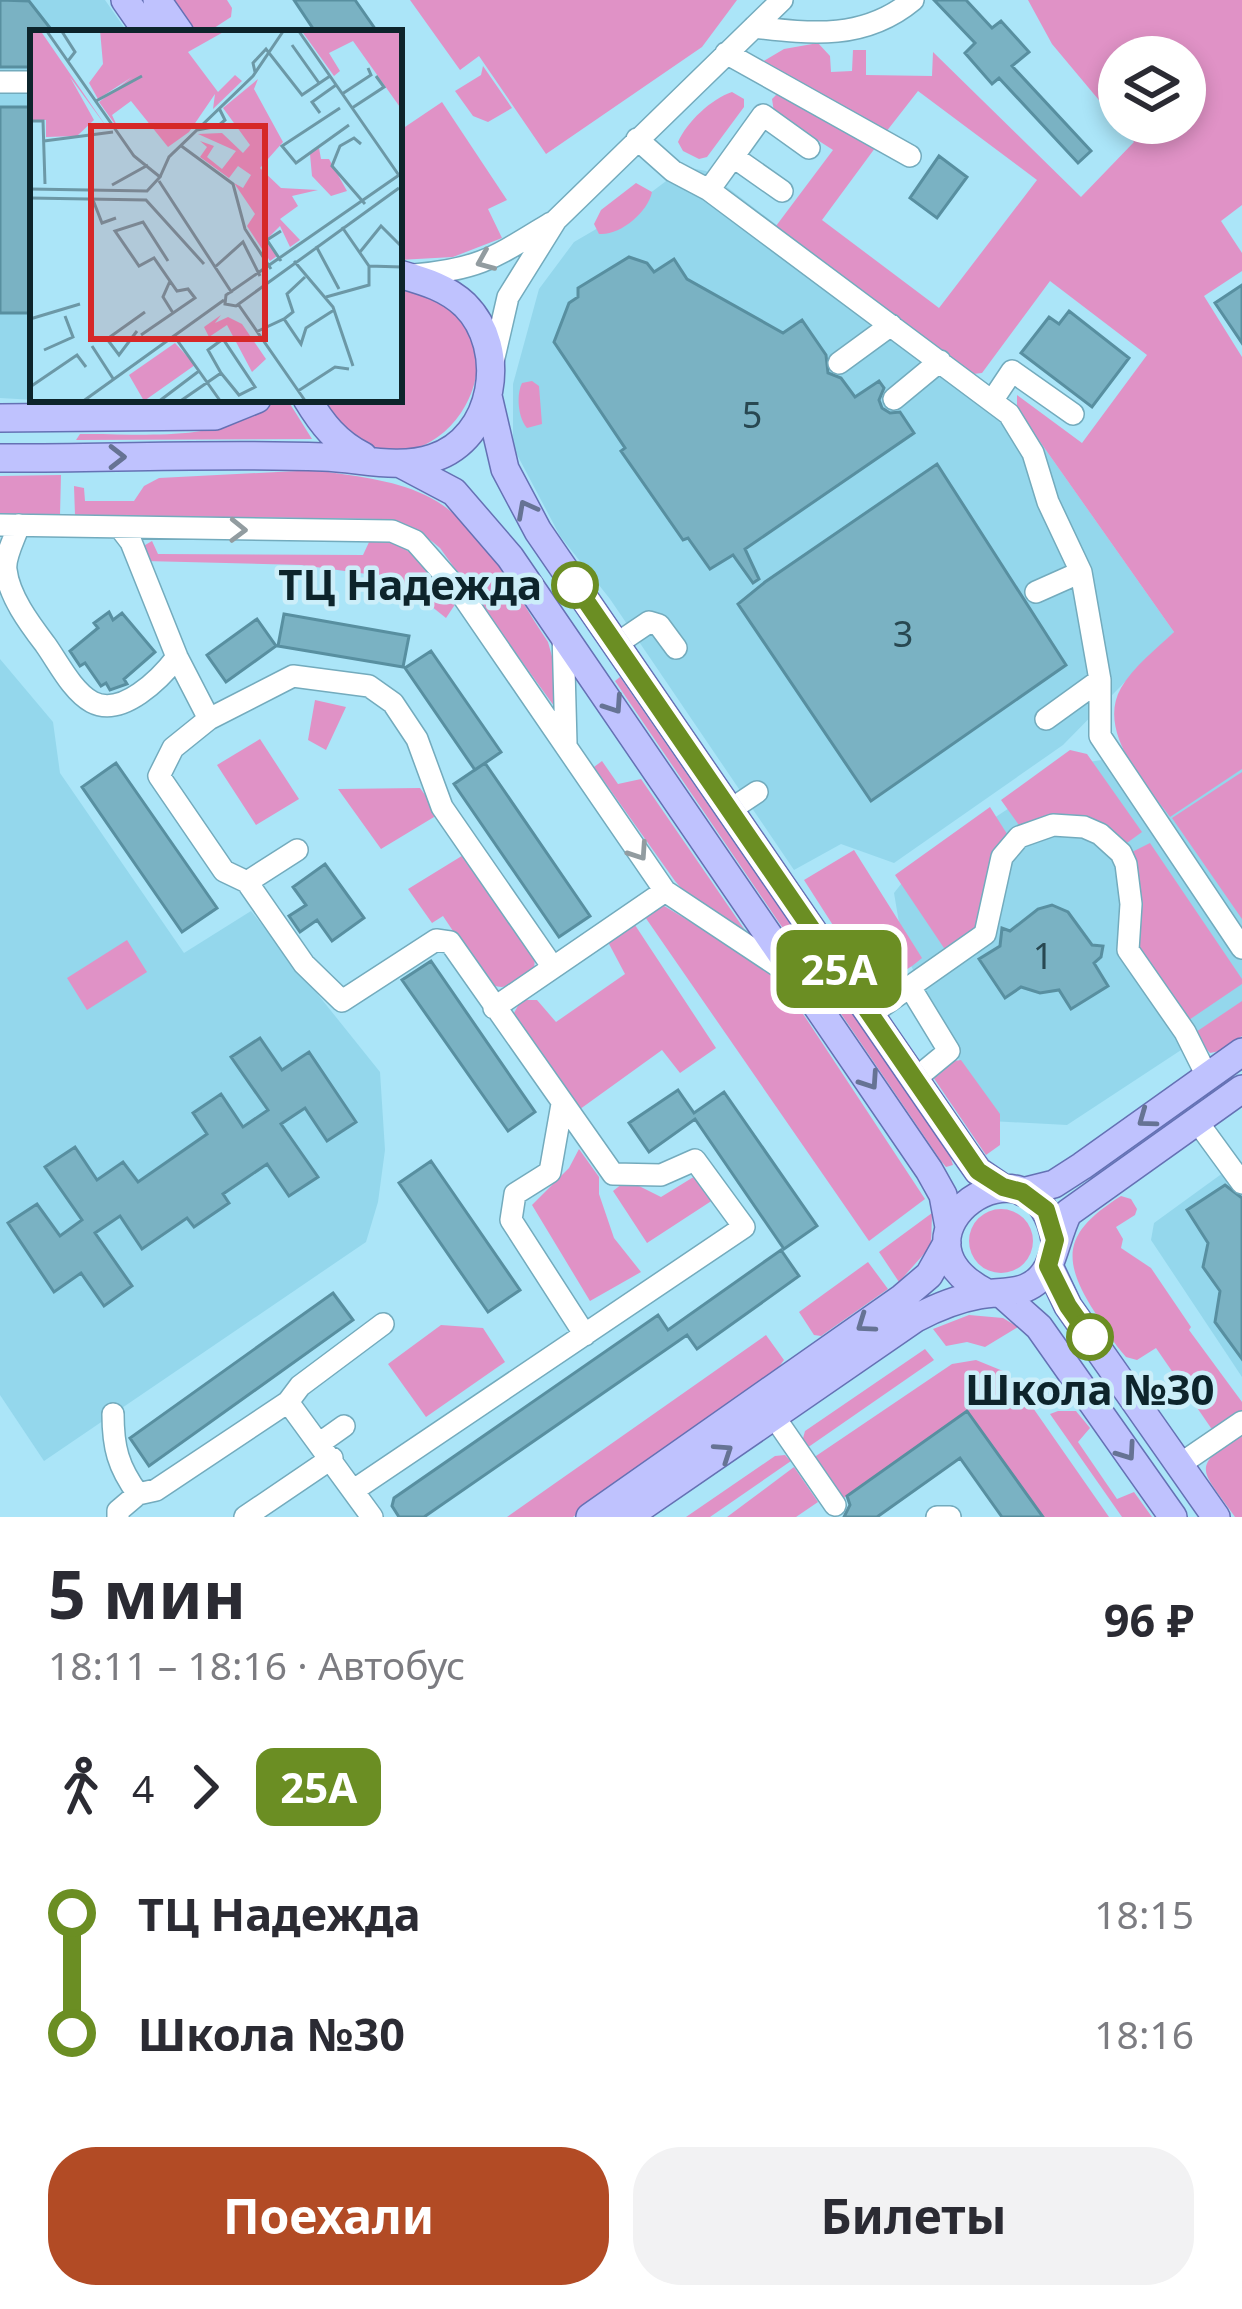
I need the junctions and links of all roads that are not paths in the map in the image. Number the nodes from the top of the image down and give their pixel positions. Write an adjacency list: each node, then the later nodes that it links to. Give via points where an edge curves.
1 (124, 0): 6 (main road)
2 (157, 0): 7 (main road)
3 (782, 0): 5 (street)
4 (913, 0): 5 (street, via 869,28)
5 (754, 27): 8 (street)
6 (146, 30)
7 (178, 30)
8 (726, 53): 9 (street); 11 (street)
9 (637, 139): 13 (street); 15 (street)
10 (809, 148): 12 (street, via 763,116)
11 (910, 156)
12 (734, 158): 13 (street); 14 (street)
13 (709, 190): 18 (street)
14 (782, 190)
15 (556, 220): 16 (street, one-way to 16, via 490,262); 21 (street, via 508,297)
16 (402, 276)
17 (402, 276): 21 (main road, via 450,292 468,308)
18 (891, 325): 19 (street); 20 (street)
19 (940, 361): 23 (street); 24 (street)
20 (839, 363)
21 (493, 366): 22 (main road)
22 (488, 396): 31 (main road, via 459,444); 37 (main road, one-way to 22, via 505,469)
23 (894, 399)
24 (992, 401): 27 (street, via 1012,371); 34 (street, via 1033,453)
25 (251, 402): 28 (main road, via 195,417)
26 (310, 402): 30 (main road, via 345,447)
27 (1072, 414)
28 (0, 418)
29 (0, 458): 30 (main road, one-way to 30)
30 (372, 460): 31 (main road)
31 (400, 464): 36 (main road, via 454,492)
32 (10, 525): 33 (street); 39 (street, via 4,566 14,597 79,692 95,704 127,700)
33 (121, 529): 39 (street); 43 (street, one-way to 43, via 392,531 415,541)
34 (1081, 572): 35 (street); 40 (street)
35 (1036, 592)
36 (563, 631): 43 (street); 51 (main road, one-way to 51)
37 (616, 645): 38 (street, via 649,622); 45 (main road)
38 (676, 648)
39 (177, 657): 41 (street)
40 (1100, 680): 42 (street); 49 (street, via 1100,736)
41 (209, 719): 47 (street, via 173,748 159,776 224,872); 50 (street, via 293,676 369,686 393,703 417,739 442,808)
42 (1046, 719)
43 (566, 743): 48 (street, one-way to 48)
44 (757, 792): 45 (street)
45 (730, 810): 54 (main road)
46 (297, 850): 47 (street)
47 (247, 882): 53 (street, via 339,1009 436,940 450,941)
48 (665, 891): 50 (street); 51 (street)
49 (1242, 948)
50 (552, 966): 53 (street)
51 (805, 984): 63 (main road, one-way to 63, via 929,1169)
52 (910, 987): 54 (street); 56 (street, via 985,934 1002,857 1019,837 1053,825 1084,827 1120,854 1131,904 1128,950); 57 (street, via 950,1052)
53 (494, 1008): 59 (street)
54 (871, 1014): 57 (main road)
55 (1242, 1052): 56 (main road)
56 (1207, 1076): 62 (main road, one-way to 62, via 1054,1184)
57 (915, 1079): 62 (main road, via 978,1171)
58 (1242, 1089): 60 (main road)
59 (562, 1104): 67 (street, via 550,1172 515,1194 511,1220); 67 (street, via 613,1174 661,1175 695,1160 744,1227)
60 (1196, 1120): 61 (street); 64 (main road, via 1068,1213)
61 (1242, 1184)
62 (1013, 1190): 63 (main road, via 964,1202); 64 (main road, via 1046,1210)
63 (948, 1235): 65 (main road, via 956,1271); 81 (main road, one-way to 81, via 929,1275 902,1298)
64 (1052, 1253): 65 (main road, via 1036,1281); 74 (main road, via 1068,1306)
65 (995, 1294): 70 (main road, via 916,1318); 85 (main road, one-way to 85, via 1039,1327)
66 (383, 1324): 68 (street)
67 (585, 1335): 75 (street)
68 (288, 1402): 73 (street); 76 (street)
69 (113, 1414): 76 (street, via 113,1447)
70 (775, 1418): 77 (street); 82 (main road, one-way to 70)
71 (1242, 1422): 74 (street)
72 (344, 1426): 73 (street)
73 (326, 1450): 75 (street); 79 (street)
74 (1179, 1465): 86 (main road)
75 (354, 1490): 80 (street)
76 (138, 1495): 78 (street)
77 (835, 1505)
78 (118, 1517)
79 (245, 1517)
80 (372, 1517)
81 (590, 1517)
82 (627, 1517)
83 (937, 1517): 84 (street)
84 (950, 1517)
85 (1173, 1517)
86 (1216, 1517)

